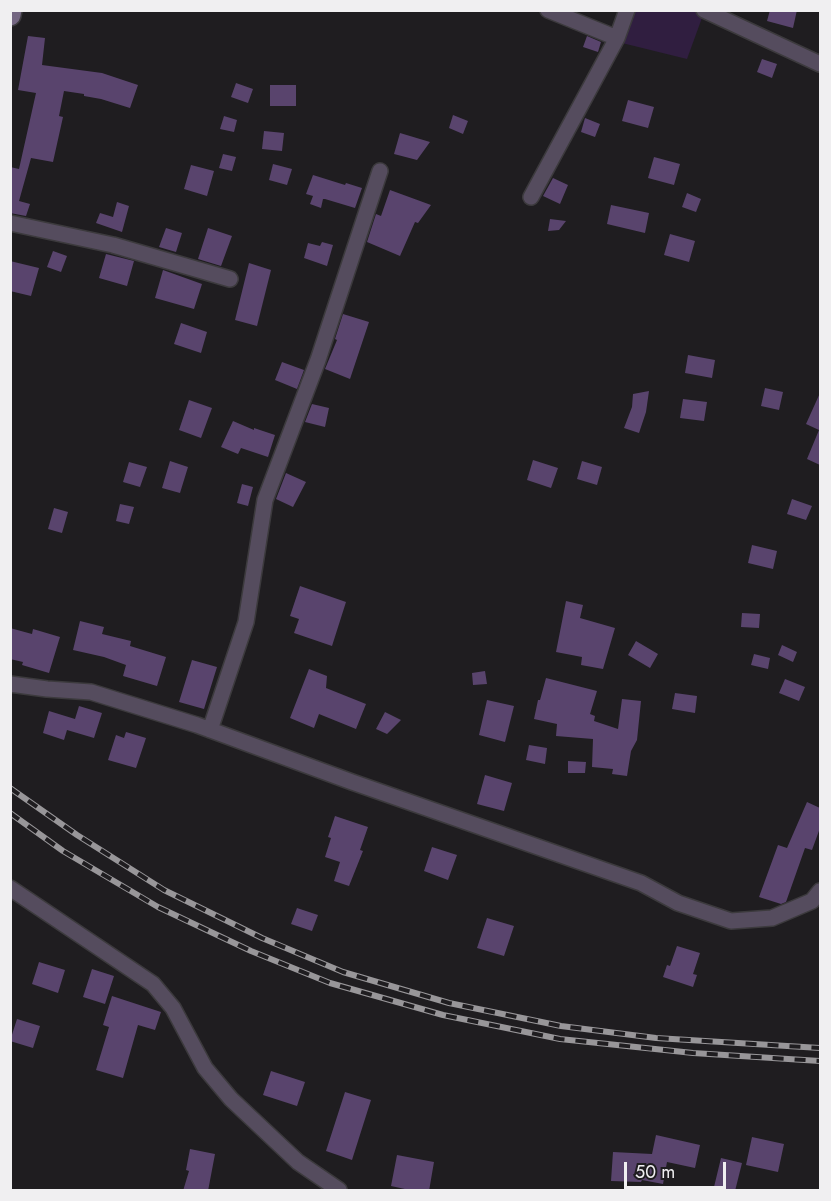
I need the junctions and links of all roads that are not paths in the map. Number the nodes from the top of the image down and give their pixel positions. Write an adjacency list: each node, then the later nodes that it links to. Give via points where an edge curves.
1 (11, 10): 5 (main road)
2 (548, 10): 6 (street)
3 (627, 10): 6 (street)
4 (704, 10): 7 (street)
5 (10, 15)
6 (617, 38): 9 (street)
7 (820, 64)
8 (380, 171): 13 (street, via 318,360 265,500 246,622)
9 (531, 197)
10 (10, 223): 11 (street, via 113,245)
11 (230, 279)
12 (10, 684): 13 (street, via 91,692)
13 (210, 730): 15 (street, via 641,883 678,903 731,921 772,918 812,901)
14 (10, 888): 16 (street, via 153,984 173,1008 205,1068 231,1099 298,1162)
15 (820, 891)
16 (339, 1191)

